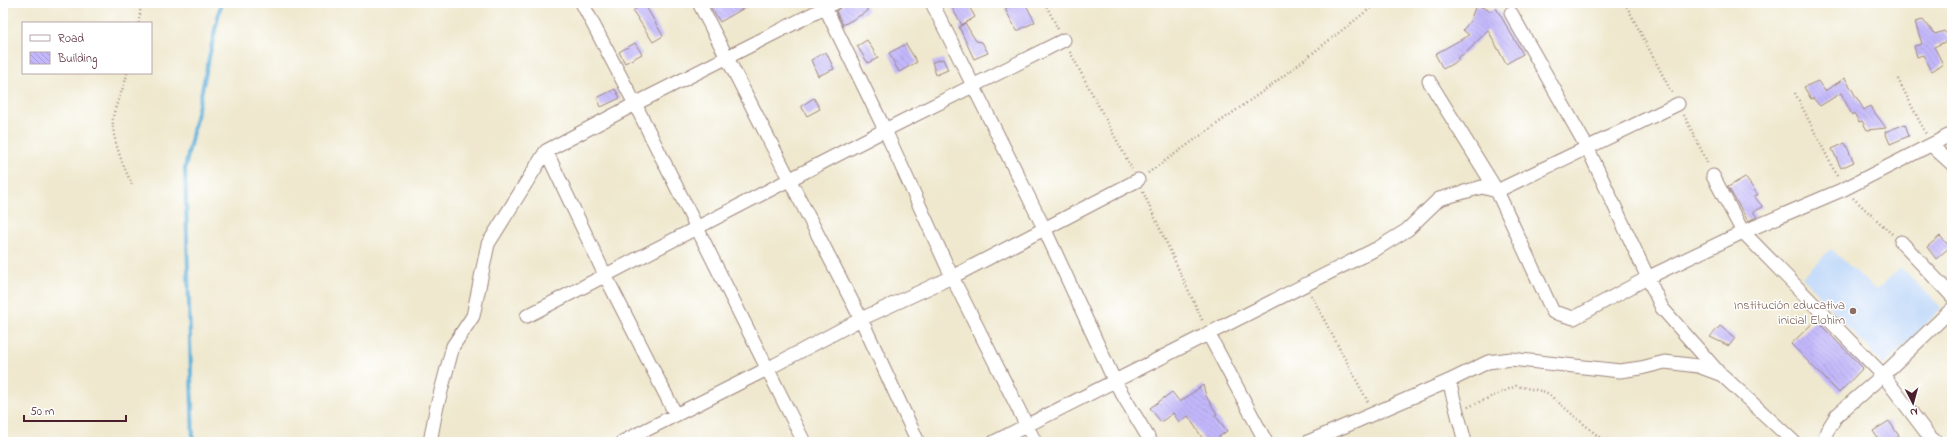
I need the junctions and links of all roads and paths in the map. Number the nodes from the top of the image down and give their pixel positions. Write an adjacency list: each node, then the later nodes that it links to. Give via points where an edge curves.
1 (141, 3): 10 (path)
2 (582, 3): 18 (street)
3 (699, 3): 12 (street)
4 (932, 3): 16 (street)
5 (1045, 3): 11 (path)
6 (1377, 3): 28 (path, via 1273,84)
7 (1624, 3): 19 (path)
8 (827, 4): 12 (street); 20 (street)
9 (1511, 13): 23 (street)
10 (140, 22)
11 (1064, 40): 16 (street); 28 (path)
12 (727, 58): 18 (street); 27 (street)
13 (127, 74): 29 (path, via 113,118 123,164)
14 (1898, 79): 22 (path)
15 (1429, 81): 31 (street)
16 (972, 86): 20 (street); 33 (street)
17 (1795, 93): 30 (path)
18 (635, 104): 24 (street); 32 (street)
19 (1678, 104): 23 (street); 26 (path)
20 (885, 130): 27 (street); 37 (street)
21 (1952, 134): 22 (street)
22 (1931, 145): 25 (street); 30 (street)
23 (1588, 149): 31 (street); 38 (street)
24 (546, 151): 36 (street); 54 (street, via 488,244 473,316 453,346)
25 (1952, 164)
26 (1713, 176): 34 (street)
27 (790, 180): 32 (street); 43 (street)
28 (1138, 180): 33 (street); 44 (path)
29 (132, 185)
30 (1844, 189): 34 (street); 35 (path)
31 (1497, 191): 38 (street, via 1553,312 1574,318); 39 (street, via 1482,187 1439,199 1407,230)
32 (698, 227): 36 (street); 45 (street)
33 (1044, 228): 37 (street); 49 (street)
34 (1743, 232): 38 (street); 46 (street)
35 (1901, 242): 40 (street)
36 (605, 275): 42 (street); 52 (street)
37 (952, 277): 43 (street); 53 (street)
38 (1649, 277): 47 (street, via 1662,308)
39 (1306, 285): 44 (street); 51 (path)
40 (1952, 296)
41 (1952, 309): 46 (street)
42 (527, 316)
43 (861, 319): 45 (street); 57 (street)
44 (1208, 333): 49 (street); 61 (street)
45 (769, 368): 52 (street); 56 (street)
46 (1883, 375): 66 (street, via 1837,415); 67 (street)
47 (1722, 376): 48 (street, via 1698,366 1665,362 1620,371 1511,359 1488,362); 65 (street)
48 (1449, 381): 50 (street); 51 (street)
49 (1115, 382): 53 (street); 60 (street)
50 (1457, 412): 63 (street); 64 (path, via 1516,386 1546,392)
51 (1374, 413): 62 (street)
52 (676, 415): 55 (street)
53 (1026, 425): 58 (street); 59 (street)
54 (430, 442)
55 (622, 442)
56 (804, 442)
57 (918, 442)
58 (994, 442)
59 (1035, 442)
60 (1151, 442)
61 (1266, 442)
62 (1308, 442)
63 (1465, 442)
64 (1605, 442)
65 (1794, 442)
66 (1823, 442)
67 (1936, 442)

